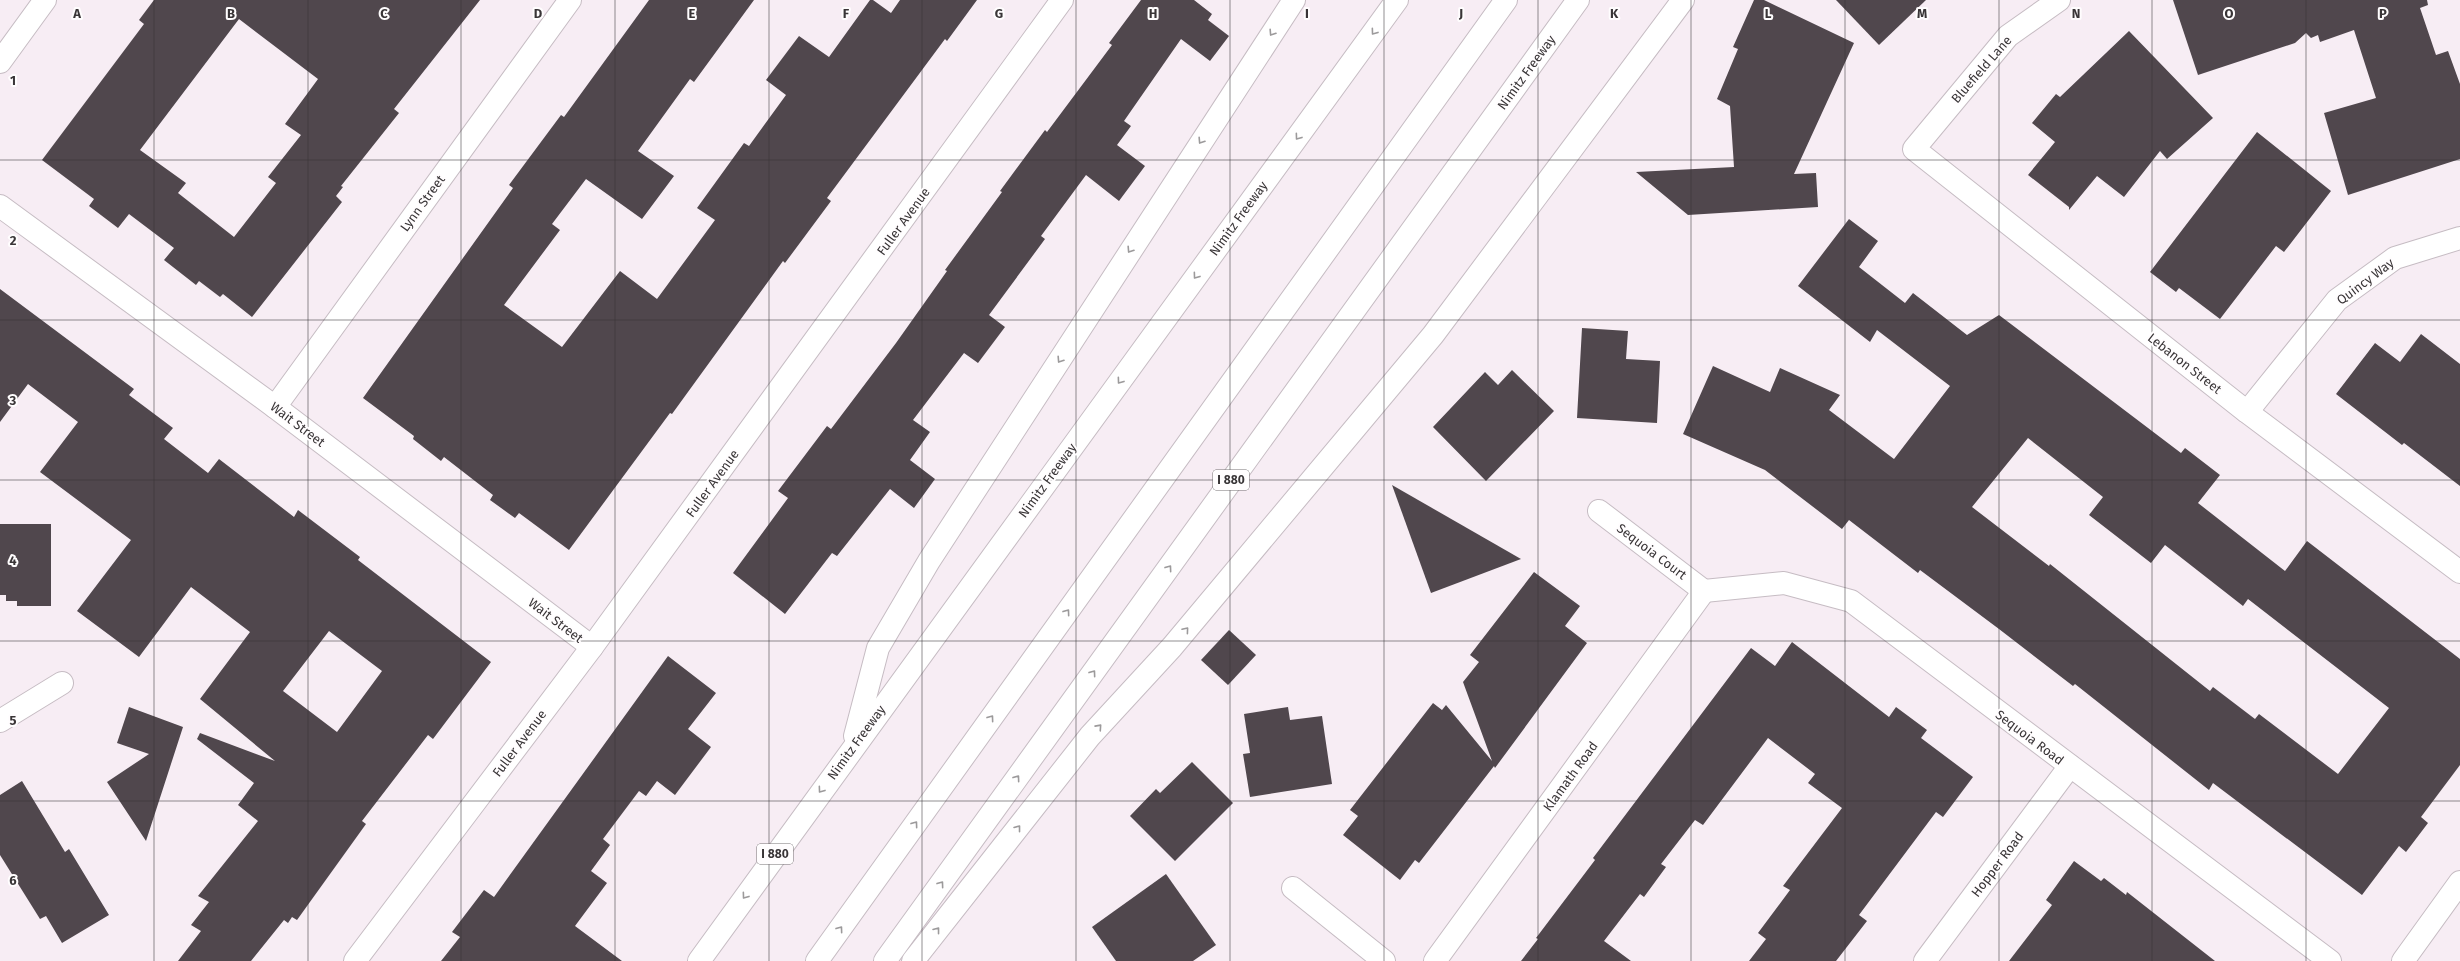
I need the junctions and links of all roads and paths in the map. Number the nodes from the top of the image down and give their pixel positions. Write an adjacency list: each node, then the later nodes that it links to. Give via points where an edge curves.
1 (45, 0): 10 (main road)
2 (570, 0): 14 (main road, Lynn Street)
3 (1062, 0): 19 (main road, Fuller Avenue)
4 (1294, 0): 22 (main road, one-way to 22, via 925,568 878,648)
5 (1397, 0): 22 (main road, Nimitz Freeway / I 880, one-way to 22)
6 (1506, 0): 28 (main road, one-way to 6)
7 (1578, 0): 29 (main road, Nimitz Freeway / I 880, one-way to 7)
8 (1683, 0): 30 (main road, one-way to 8, via 1090,736 1172,647 1433,336)
9 (2059, 0): 11 (main road, Bluefield Lane, via 2008,36)
10 (0, 62)
11 (1914, 149): 15 (main road, Lebanon Street)
12 (0, 206): 14 (main road, Wait Street)
13 (2460, 238): 15 (main road, Quincy Way, via 2394,258 2337,300)
14 (275, 407): 19 (main road, Wait Street)
15 (2247, 412): 17 (main road, Lebanon Street)
16 (1599, 511): 18 (main road, Sequoia Court)
17 (2460, 572)
18 (1704, 591): 23 (main road, Sequoia Road, via 1784,583 1851,601); 32 (main road, Klamath Road)
19 (592, 647): 26 (main road, Fuller Avenue)
20 (62, 683): 21 (main road)
21 (0, 721)
22 (852, 747): 27 (main road, Nimitz Freeway / I 880, one-way to 27)
23 (2070, 766): 33 (main road, Hopper Road); 34 (main road, Sequoia Road)
24 (2460, 882): 35 (main road)
25 (1293, 888): 31 (main road)
26 (355, 961)
27 (699, 961)
28 (817, 961)
29 (885, 961)
30 (913, 961)
31 (1384, 961)
32 (1435, 961)
33 (1925, 961)
34 (2330, 961)
35 (2403, 961)

